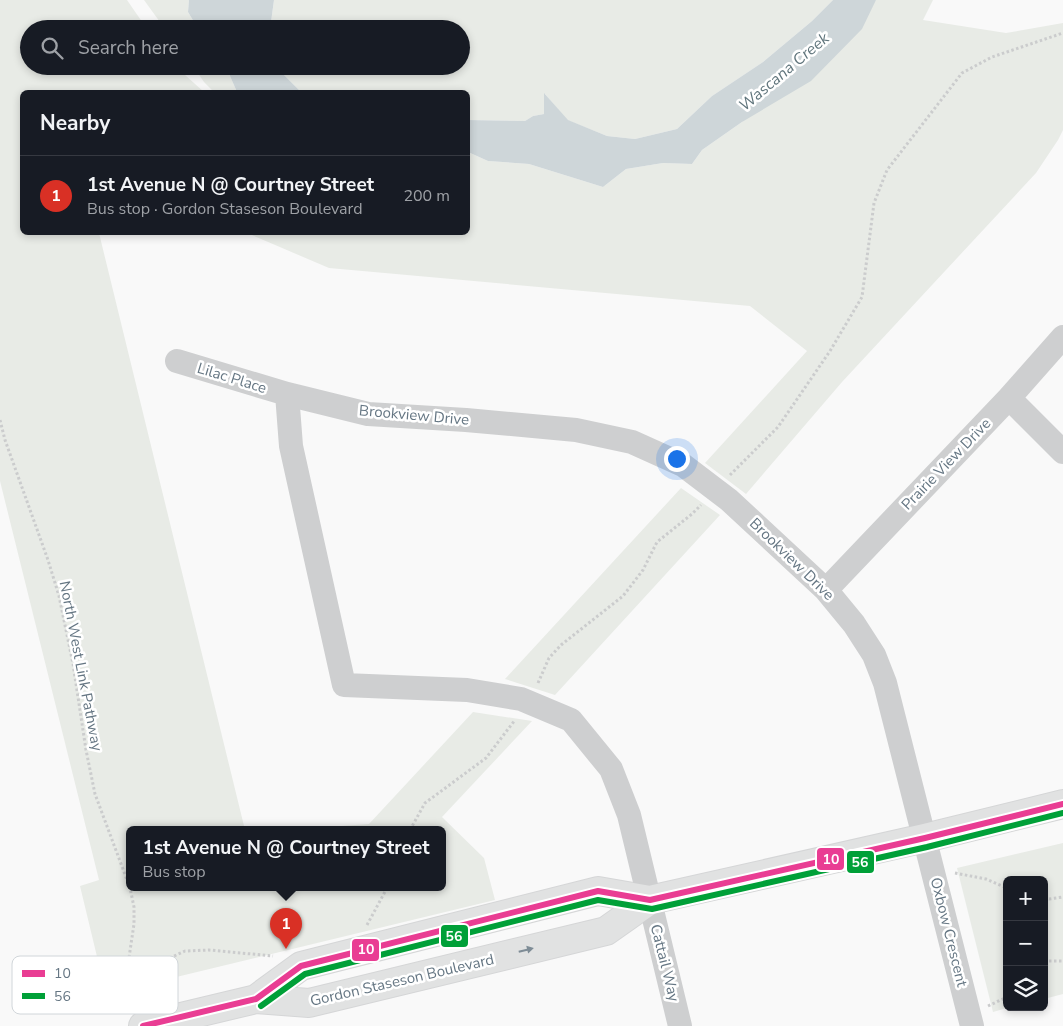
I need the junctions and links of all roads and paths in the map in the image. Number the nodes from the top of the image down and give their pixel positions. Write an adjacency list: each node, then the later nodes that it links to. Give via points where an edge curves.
1 (1063, 33): 8 (path, via 992,57 962,73 887,170 874,203 862,297 778,427)
2 (1063, 336): 5 (street, Prairie View Drive)
3 (177, 361): 4 (street, Lilac Place)
4 (287, 394): 8 (street, Brookview Drive, via 368,414 576,430 632,442 682,464); 10 (street, via 290,446 344,685 467,690)
5 (1009, 398): 7 (street); 9 (street, Prairie View Drive)
6 (0, 420): 15 (path, North West Link Pathway, via 59,596 95,794)
7 (1063, 452)
8 (716, 490): 9 (street, Brookview Drive); 10 (path, via 657,542 643,570 623,596 549,658)
9 (826, 590): 13 (street, Brookview Drive, via 874,654 885,683)
10 (528, 702): 12 (path, via 486,758 425,803); 21 (street, via 571,720 612,769 629,815)
11 (1063, 804): 13 (street, Gordon Staseson Boulevard)
12 (412, 826)
13 (925, 838): 14 (street, Oxbow Crescent); 21 (street, Gordon Staseson Boulevard)
14 (933, 870): 16 (path, via 986,879); 33 (street, Oxbow Crescent)
15 (126, 877)
16 (1003, 886)
17 (131, 891): 23 (path, North West Link Pathway, via 134,924)
18 (385, 891): 22 (path, via 363,936)
19 (1063, 897): 20 (path)
20 (1048, 898)
21 (650, 900): 22 (street, Gordon Staseson Boulevard, via 598,891); 28 (street, Gordon Staseson Boulevard, one-way to 21, via 309,1003 606,931); 32 (street, Cattail Way)
22 (367, 949): 28 (street, Gordon Staseson Boulevard, via 302,966)
23 (129, 956)
24 (174, 956): 25 (path, via 185,951 209,950)
25 (275, 956)
26 (1048, 961): 27 (path)
27 (1063, 961)
28 (256, 999): 29 (street)
29 (178, 1011)
30 (161, 1014): 31 (street)
31 (136, 1018)
32 (680, 1026)
33 (972, 1026)

